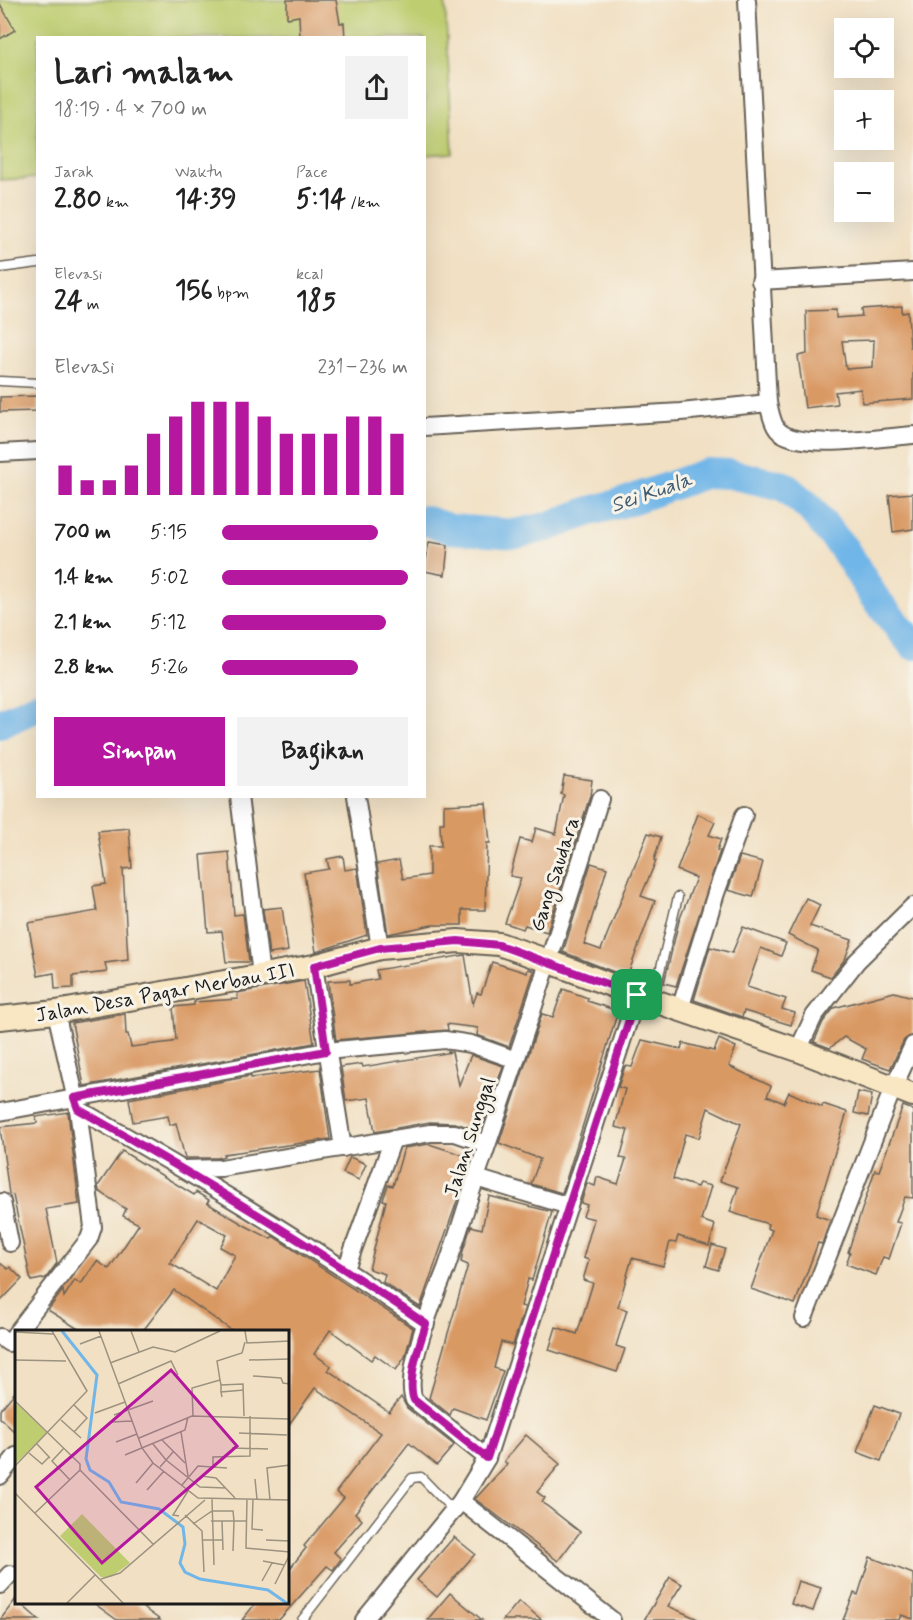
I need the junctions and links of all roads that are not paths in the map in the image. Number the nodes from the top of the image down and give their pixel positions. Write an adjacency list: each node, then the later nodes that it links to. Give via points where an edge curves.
1 (747, 0): 5 (street)
2 (36, 263): 3 (lane)
3 (0, 268)
4 (913, 272): 5 (street)
5 (760, 281): 8 (street)
6 (0, 381): 7 (lane)
7 (36, 383)
8 (768, 403): 9 (street); 10 (street, via 776,429 789,438 807,442)
9 (426, 427)
10 (913, 435)
11 (36, 451): 12 (street)
12 (0, 453)
13 (238, 798): 22 (street)
14 (357, 798): 19 (street)
15 (600, 799): 20 (street, Gang Saudara)
16 (744, 815): 24 (street)
17 (678, 897): 23 (lane)
18 (913, 906): 28 (street, via 857,961 814,1016)
19 (380, 948): 20 (street, Jalan Desa Pagar Merbau III, via 458,941 499,945); 21 (street, Jalan Desa Pagar Merbau III)
20 (548, 961): 23 (street, Jalan Desa Pagar Merbau III); 30 (street, Jalan Sunggal)
21 (314, 966): 22 (street, Jalan Desa Pagar Merbau III); 29 (street)
22 (261, 975): 25 (street, Jalan Desa Pagar Merbau III)
23 (645, 998): 24 (street, Jalan Desa Pagar Merbau III); 40 (street)
24 (681, 1010): 28 (street, Jalan Desa Pagar Merbau III)
25 (56, 1012): 26 (street, Jalan Desa Pagar Merbau III); 32 (street)
26 (0, 1018)
27 (913, 1045): 31 (street)
28 (798, 1050): 31 (street, Jalan Desa Pagar Merbau III)
29 (326, 1051): 30 (street, via 445,1040 471,1044); 32 (street); 36 (street)
30 (516, 1060): 35 (street, Jalan Sunggal)
31 (903, 1091): 43 (street)
32 (76, 1104): 33 (street); 37 (street); 45 (street, via 92,1233)
33 (0, 1112)
34 (393, 1139): 35 (street, via 442,1132); 36 (street); 42 (street)
35 (487, 1144): 38 (street, Jalan Sunggal)
36 (343, 1148): 37 (street, via 221,1168)
37 (184, 1169): 42 (street)
38 (476, 1178): 40 (street); 44 (street, Jalan Sunggal)
39 (1, 1197): 41 (street)
40 (569, 1206): 47 (street)
41 (10, 1243)
42 (346, 1269): 44 (street)
43 (804, 1318)
44 (426, 1324): 47 (street, Jalan Sunggal, via 415,1362 414,1400)
45 (19, 1330)
46 (15, 1457): 48 (street)
47 (487, 1458): 49 (street)
48 (0, 1476)
49 (457, 1506): 50 (lane, via 421,1477 412,1478); 51 (street); 52 (street)
50 (302, 1620)
51 (364, 1620)
52 (612, 1620)

